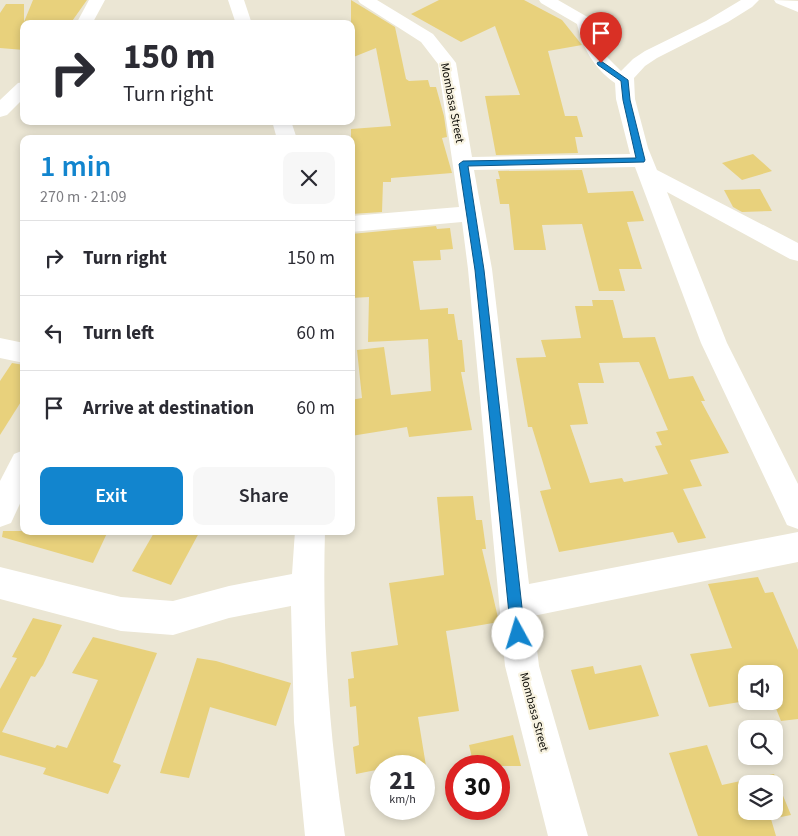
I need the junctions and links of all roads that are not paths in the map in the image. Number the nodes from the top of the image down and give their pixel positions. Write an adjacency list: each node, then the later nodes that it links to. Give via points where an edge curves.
1 (97, 0): 8 (street)
2 (236, 0): 9 (street)
3 (366, 0): 13 (street, Mombasa Street, via 427,38 447,63)
4 (547, 0): 10 (street, via 585,22 594,52 601,63)
5 (782, 0): 7 (street)
6 (748, 1): 10 (street, via 713,24 638,63)
7 (798, 7)
8 (86, 20)
9 (243, 20)
10 (624, 80): 14 (street, via 628,108)
11 (20, 92): 12 (street)
12 (0, 111)
13 (463, 164): 14 (street); 15 (street, Mombasa Street)
14 (645, 167): 17 (street); 22 (street, via 714,343)
15 (470, 214): 16 (street); 27 (street, Mombasa Street, via 480,270)
16 (355, 224)
17 (798, 253)
18 (0, 348): 19 (street)
19 (20, 352)
20 (20, 472): 21 (street)
21 (0, 514)
22 (798, 515)
23 (310, 535): 26 (street)
24 (798, 547): 27 (street)
25 (0, 583): 26 (street, via 121,614 174,618 229,602)
26 (307, 587): 28 (street, via 316,777)
27 (515, 603): 29 (street, Mombasa Street, via 522,666)
28 (325, 836)
29 (568, 836)

